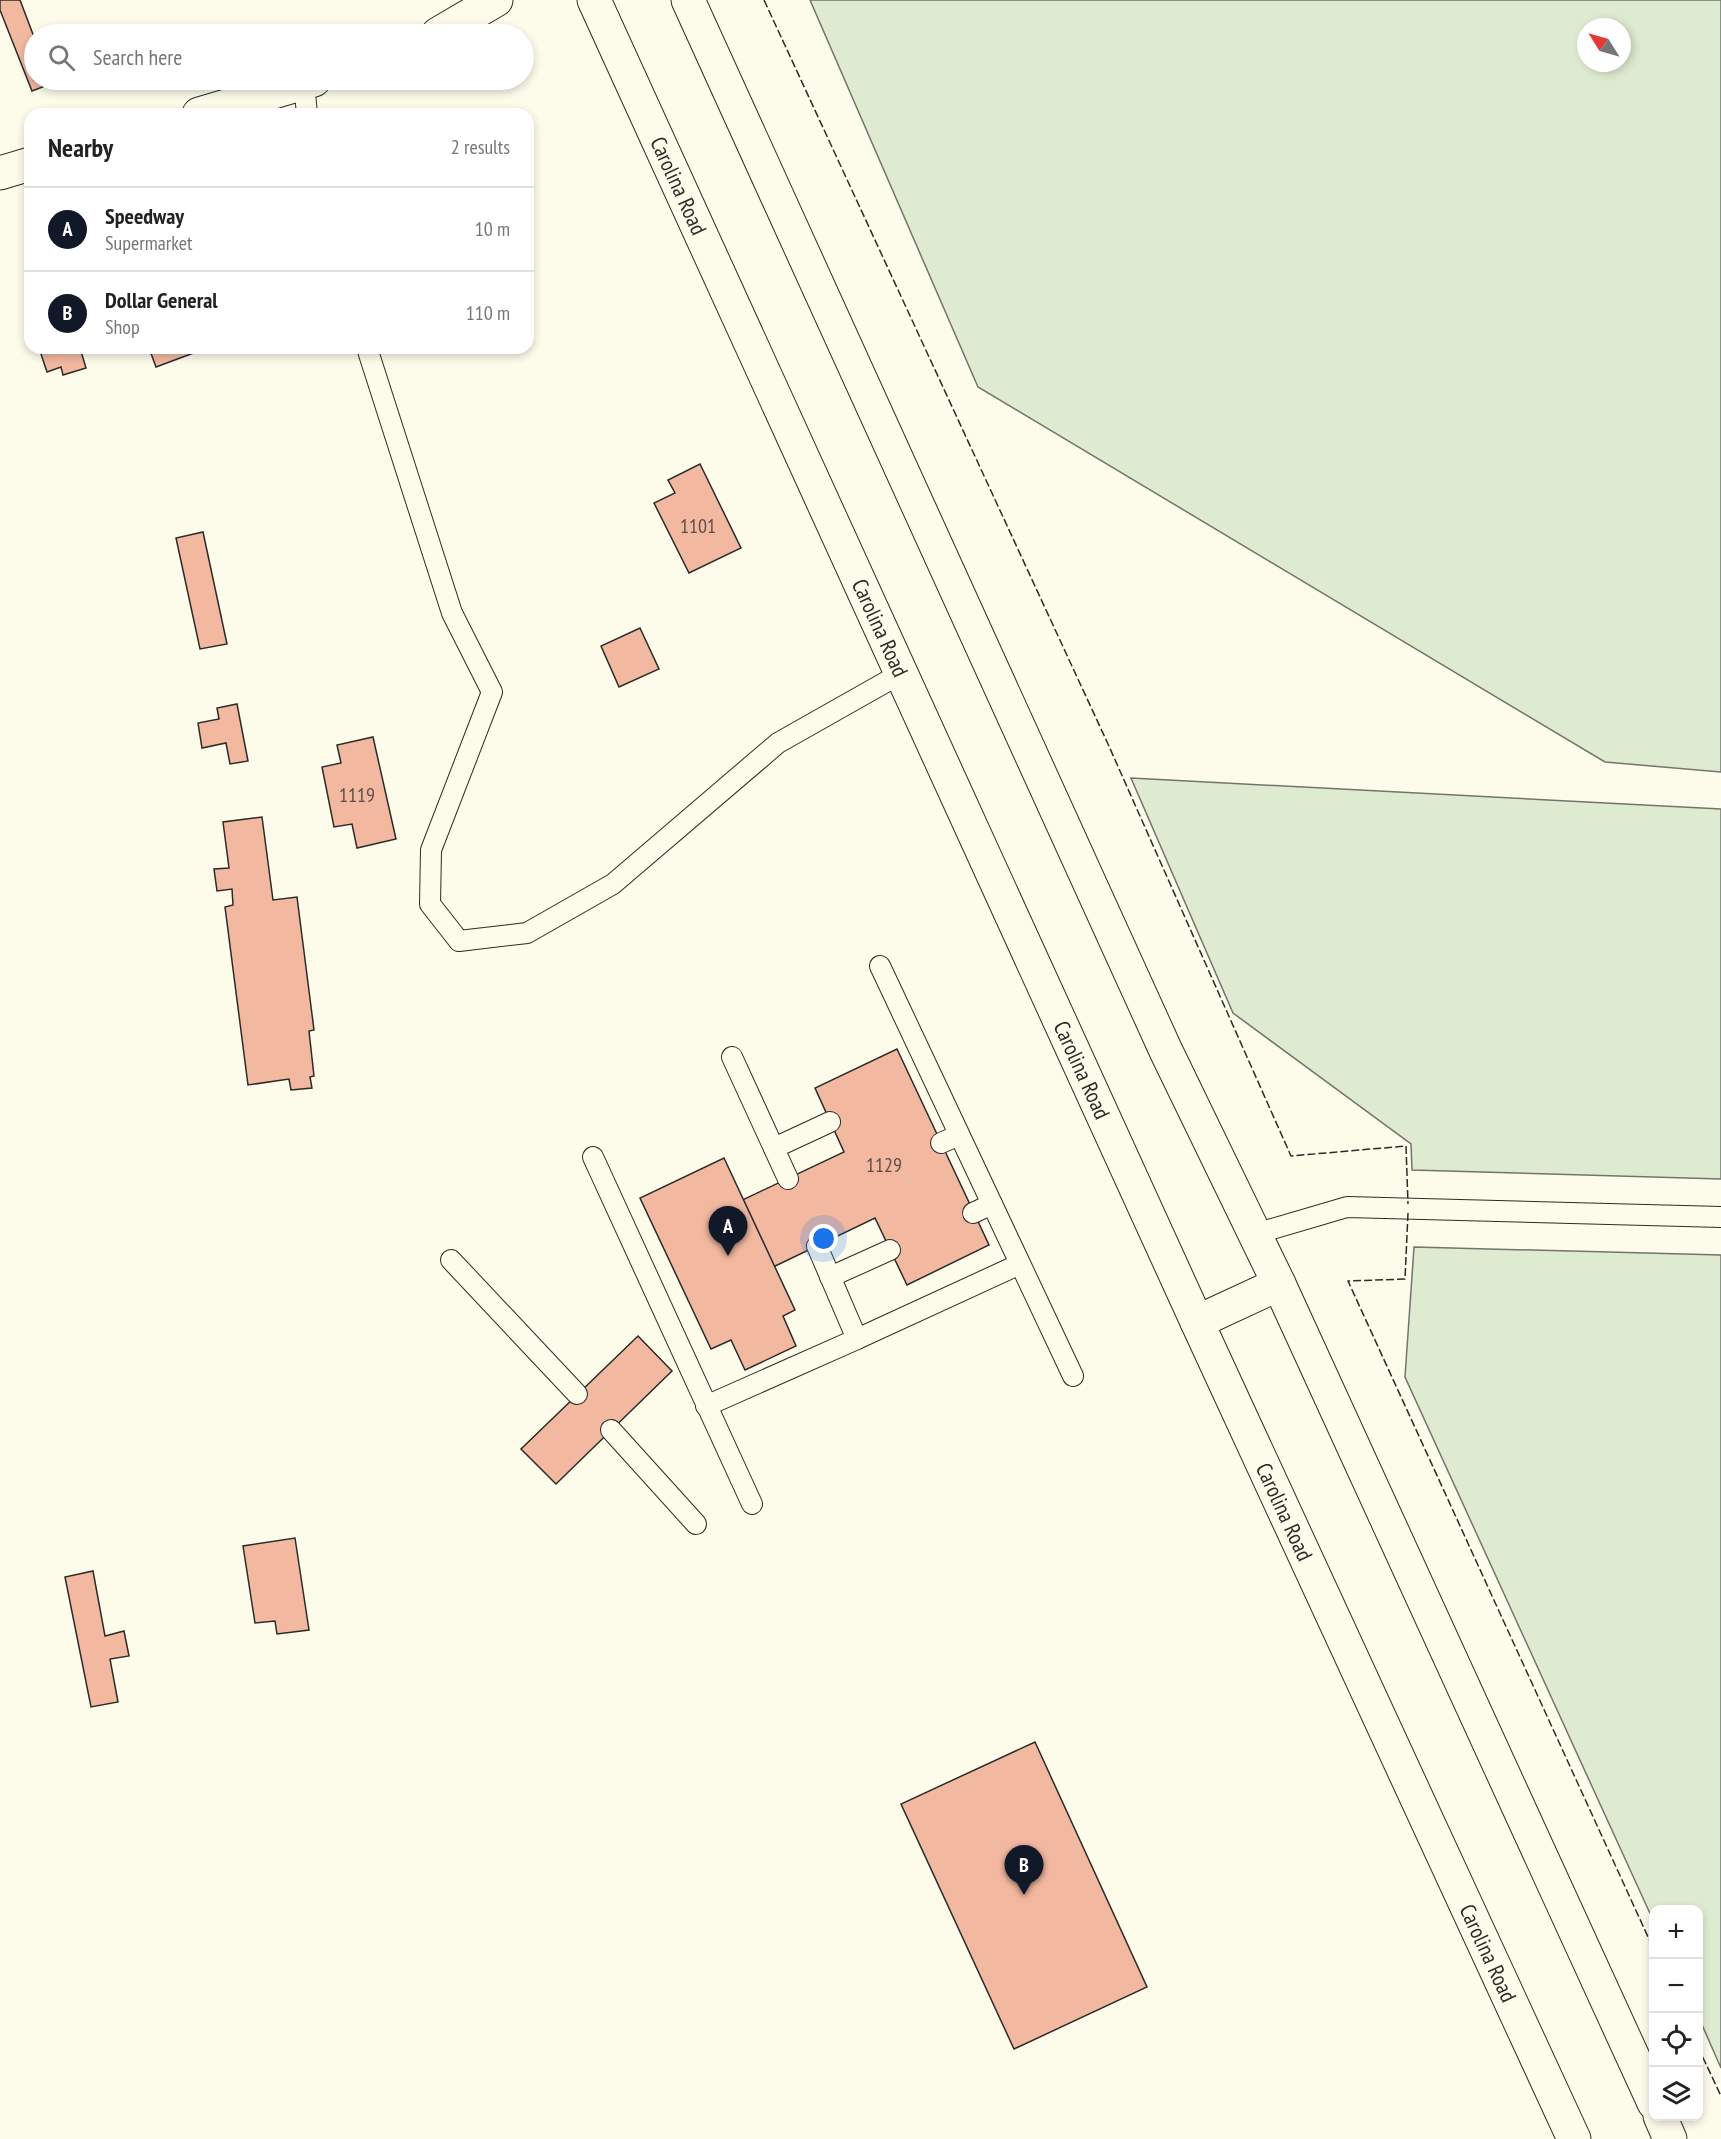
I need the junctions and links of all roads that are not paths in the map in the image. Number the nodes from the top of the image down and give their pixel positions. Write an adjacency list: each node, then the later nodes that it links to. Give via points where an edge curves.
1 (496, 0): 4 (main road)
2 (594, 0): 10 (main road, Carolina Road)
3 (688, 0): 22 (main road, via 1166,1050)
4 (455, 24)
5 (308, 92): 6 (main road)
6 (229, 108)
7 (24, 166): 8 (main road)
8 (0, 173)
9 (369, 354): 10 (lane, via 452,613 492,692 431,850 430,904 459,941 527,933 613,884 778,744)
10 (900, 674): 29 (main road, Carolina Road)
11 (879, 966): 14 (lane, via 921,1078)
12 (732, 1057): 16 (lane)
13 (830, 1122): 16 (lane)
14 (959, 1135): 15 (lane); 19 (lane)
15 (941, 1143)
16 (774, 1148): 18 (lane)
17 (593, 1157): 33 (lane)
18 (788, 1179)
19 (992, 1204): 20 (lane); 26 (lane)
20 (974, 1213)
21 (1721, 1217): 22 (lane, via 1347,1207)
22 (1255, 1234): 28 (main road)
23 (817, 1246): 27 (lane)
24 (890, 1250): 27 (lane)
25 (451, 1260): 32 (lane)
26 (1020, 1264): 30 (lane); 31 (lane)
27 (830, 1277): 30 (lane)
28 (1279, 1284): 29 (main road); 37 (main road)
29 (1197, 1322): 39 (main road, Carolina Road)
30 (857, 1339): 33 (lane)
31 (1072, 1376)
32 (578, 1394)
33 (706, 1406): 35 (lane)
34 (611, 1430): 36 (lane)
35 (752, 1504)
36 (696, 1524)
37 (1649, 2094)
38 (1662, 2121): 40 (main road)
39 (1575, 2139)
40 (1670, 2139)

